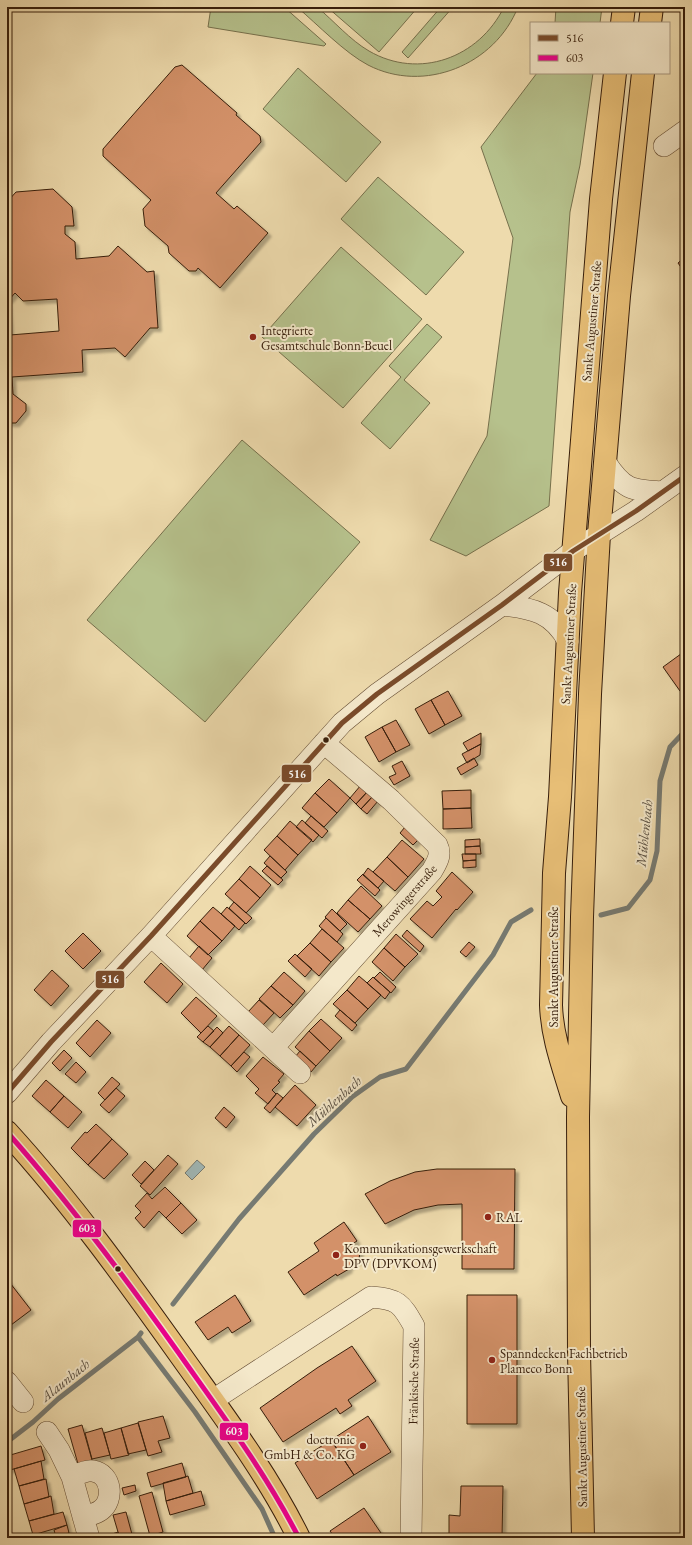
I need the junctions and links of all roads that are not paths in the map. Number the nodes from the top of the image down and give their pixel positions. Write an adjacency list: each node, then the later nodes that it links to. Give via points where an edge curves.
1 (624, 7): 3 (main road)
2 (652, 7): 4 (main road)
3 (622, 22)
4 (650, 22)
5 (615, 74): 13 (main road, Sankt Augustiner Straße, via 600,199)
6 (643, 74): 9 (main road, Sankt Augustiner Straße, via 620,289)
7 (685, 131): 8 (street)
8 (664, 146)
9 (606, 463): 11 (street, via 624,485 633,489); 12 (main road, Sankt Augustiner Straße)
10 (685, 476): 11 (street)
11 (662, 492): 12 (street)
12 (600, 534): 13 (street); 21 (main road, Sankt Augustiner Straße, via 582,916)
13 (573, 551): 14 (street); 15 (main road, Sankt Augustiner Straße)
14 (502, 605): 15 (street, via 541,613 562,629); 16 (street, via 377,694 342,723)
15 (568, 641): 21 (main road, Sankt Augustiner Straße, via 554,874 551,1005 554,1035)
16 (324, 743): 17 (street); 18 (street, Merowingerstraße, via 429,836 439,849 440,857 432,871)
17 (151, 936): 18 (street); 20 (street)
18 (273, 1048): 19 (street)
19 (300, 1073)
20 (7, 1093)
21 (578, 1117): 32 (main road, Sankt Augustiner Straße)
22 (7, 1132): 24 (main road, via 78,1216)
23 (7, 1382): 25 (street)
24 (213, 1400): 30 (main road, via 252,1457); 31 (street, Fränkische Straße, via 371,1297 389,1298 403,1307 414,1326)
25 (23, 1402)
26 (47, 1432): 27 (street, via 60,1450)
27 (72, 1477): 28 (street); 28 (street, via 82,1472 94,1471 104,1476 109,1486 107,1504 100,1512)
28 (83, 1517): 29 (street)
29 (89, 1538)
30 (299, 1538)
31 (411, 1538)
32 (583, 1538)

